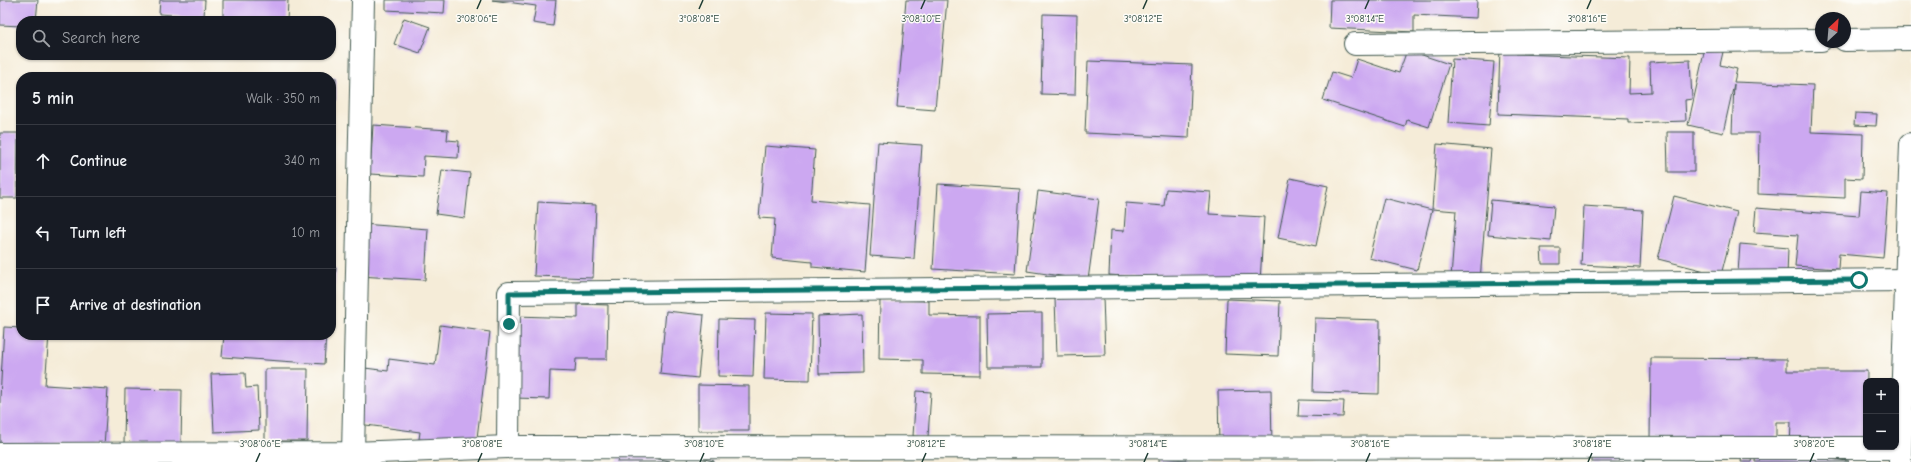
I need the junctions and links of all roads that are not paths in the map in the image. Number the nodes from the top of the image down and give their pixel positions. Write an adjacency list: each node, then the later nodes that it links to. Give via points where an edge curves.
1 (363, 0): 9 (street)
2 (1815, 40): 5 (street)
3 (1851, 40): 4 (street)
4 (1911, 40)
5 (1355, 44)
6 (1911, 144): 7 (street)
7 (1907, 280): 8 (street, via 509,293); 11 (street)
8 (508, 447): 9 (street); 11 (street)
9 (352, 453): 10 (street)
10 (0, 454)
11 (1900, 455)

